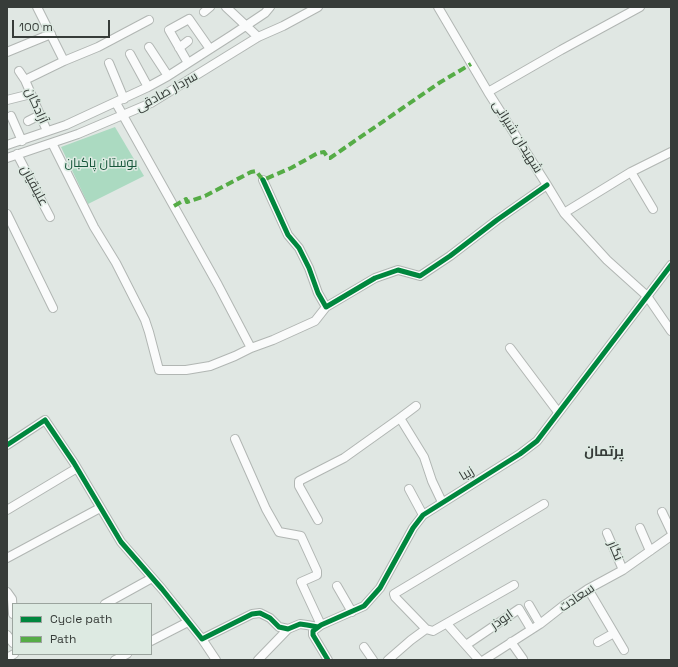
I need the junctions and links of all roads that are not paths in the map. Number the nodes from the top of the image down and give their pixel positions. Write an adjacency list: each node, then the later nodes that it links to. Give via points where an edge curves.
1 (38, 7): 9 (street)
2 (226, 7): 8 (street)
3 (270, 7): 8 (street)
4 (318, 7): 10 (street, سردار صادقی)
5 (438, 7): 24 (street, شهیدان شیرانی)
6 (640, 7): 24 (street)
7 (150, 20): 17 (street)
8 (247, 25): 10 (street); 14 (street)
9 (51, 34): 15 (street); 17 (street)
10 (258, 37): 30 (street, سردار صادقی, via 151,103)
11 (188, 41): 13 (street)
12 (149, 47): 21 (street)
13 (179, 48): 14 (street, via 169,30 189,18); 19 (street)
14 (210, 49): 19 (street)
15 (7, 52)
16 (130, 54): 23 (street)
17 (64, 61): 22 (street)
18 (109, 63): 26 (street)
19 (188, 63): 21 (street)
20 (18, 71): 22 (street, آزادگان)
21 (168, 76): 23 (street)
22 (25, 80): 25 (street, آزادگان)
23 (148, 87): 26 (street)
24 (488, 92): 44 (street, شهیدان شیرانی)
25 (31, 94): 27 (street); 29 (street, آزادگان)
26 (124, 99): 28 (street)
27 (7, 100)
28 (116, 103): 30 (street); 33 (street)
29 (40, 115): 32 (street); 34 (street, آزادگان)
30 (123, 115): 35 (street, سردار صادقی); 54 (street)
31 (11, 116): 36 (street)
32 (28, 121)
33 (66, 125): 34 (street); 35 (street)
34 (47, 131): 36 (street)
35 (71, 136): 37 (street, سردار صادقی)
36 (22, 141): 38 (street)
37 (52, 143): 40 (street, سردار صادقی); 54 (street, via 145,320 159,370 186,370 210,366)
38 (7, 145)
39 (671, 152): 42 (street)
40 (17, 154): 41 (street, سردار صادقی); 48 (street, علینقیان)
41 (7, 158)
42 (631, 172): 45 (street); 46 (street)
43 (263, 180): 51 (street, via 288,235 300,248)
44 (548, 185): 46 (street, شهیدان شیرانی); 51 (street, via 420,276 398,270 375,278)
45 (653, 209)
46 (564, 213): 50 (street, شهیدان شیرانی, via 607,260)
47 (7, 214): 52 (street)
48 (50, 217)
49 (671, 265): 50 (street, زیبا)
50 (647, 296): 53 (street, شهیدان شیرانی); 57 (street, زیبا)
51 (326, 307): 54 (street, via 315,321)
52 (53, 308)
53 (671, 331)
54 (251, 348)
55 (510, 348): 57 (street)
56 (416, 406): 58 (street)
57 (558, 412): 63 (street, زیبا, via 537,441)
58 (400, 418): 63 (street, via 424,457); 69 (street, via 344,458 299,481 299,486)
59 (235, 439): 89 (street, via 279,532 301,536 317,571 317,575 301,582)
60 (7, 445): 61 (street, via 45,420)
61 (77, 468): 65 (street); 66 (street)
62 (409, 489): 68 (street)
63 (442, 502): 68 (street, زیبا)
64 (544, 504): 91 (street, via 394,594)
65 (100, 508): 75 (street); 77 (street, via 121,542)
66 (7, 510)
67 (662, 512): 71 (street)
68 (423, 515): 85 (street, زیبا, via 413,528 380,588 364,606)
69 (318, 520)
70 (640, 528): 74 (street)
71 (671, 531)
72 (607, 532): 76 (street, نگار)
73 (671, 536): 74 (street, سعادت)
74 (650, 551): 76 (street, سعادت)
75 (7, 558)
76 (622, 570): 80 (street, سعادت)
77 (152, 578): 83 (street); 86 (street)
78 (514, 585): 87 (street)
79 (337, 586): 85 (street)
80 (588, 589): 88 (street, سعادت); 93 (street)
81 (7, 592): 82 (street)
82 (12, 603)
83 (107, 603)
84 (529, 605): 88 (street)
85 (352, 612): 89 (street, زیبا)
86 (188, 622): 94 (street); 95 (street)
87 (448, 624): 91 (street, via 433,631); 98 (street)
88 (540, 624): 92 (street, سعادت)
89 (319, 626): 90 (street, via 300,624); 104 (street, via 313,631 313,636)
90 (288, 629): 94 (street, via 279,627 260,613 252,614); 103 (street)
91 (426, 629): 106 (street)
92 (531, 630): 96 (street, سعادت); 98 (street, ابوذر, via 519,609)
93 (614, 633): 97 (street); 100 (street)
94 (202, 639): 102 (street)
95 (152, 640)
96 (511, 642): 101 (street); 108 (street, سعادت)
97 (598, 642)
98 (466, 645): 107 (street)
99 (364, 647): 105 (street)
100 (624, 650)
101 (523, 659)
102 (216, 660)
103 (258, 660)
104 (328, 660)
105 (373, 660)
106 (388, 660)
107 (479, 660)
108 (484, 660)

